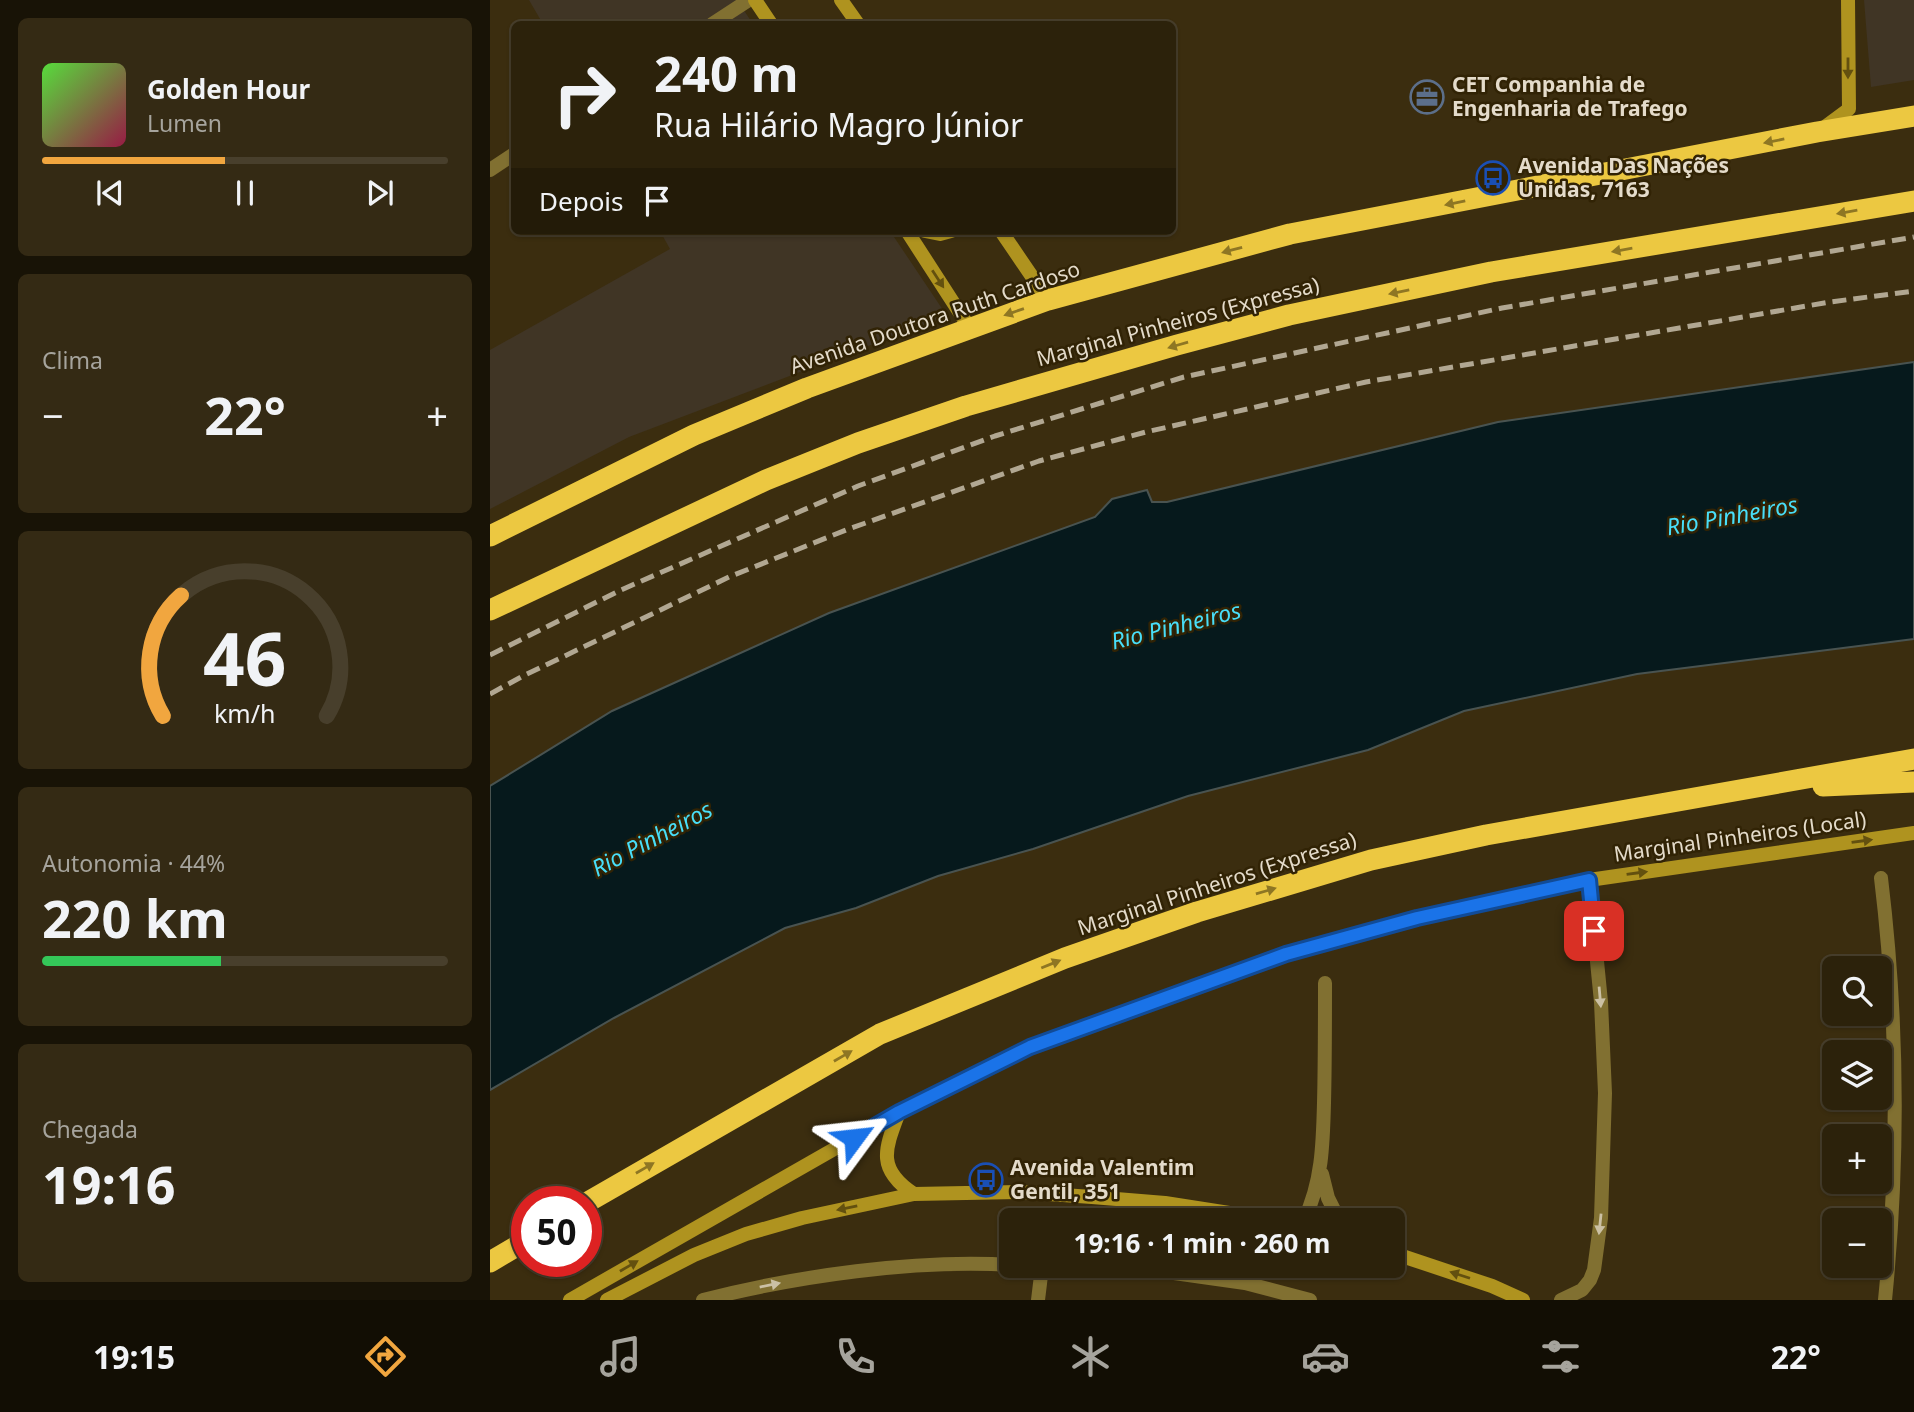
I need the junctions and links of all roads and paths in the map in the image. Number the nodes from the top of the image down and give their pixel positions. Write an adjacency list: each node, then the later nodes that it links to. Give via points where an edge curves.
1 (749, 0): 5 (street)
2 (755, 0): 6 (main road)
3 (841, 0): 7 (main road)
4 (1848, 0): 9 (main road, one-way to 9, via 1849,109)
5 (717, 21)
6 (769, 21)
7 (856, 21)
8 (1914, 116): 9 (highway, Avenida Doutora Ruth Cardoso)
9 (1817, 132): 15 (highway, Avenida Doutora Ruth Cardoso, one-way to 15, via 1290,234)
10 (511, 156): 11 (street)
11 (490, 170)
12 (1914, 201): 18 (highway, Marginal Pinheiros (Expressa), one-way to 18, via 1491,272 1289,315 1177,345 966,406 858,443 766,480)
13 (910, 235): 16 (main road, one-way to 16)
14 (1004, 235): 15 (main road)
15 (1048, 300): 16 (highway, Avenida Doutora Ruth Cardoso, one-way to 16)
16 (969, 327): 17 (highway, Avenida Doutora Ruth Cardoso, via 694,435)
17 (490, 536)
18 (490, 610)
19 (1914, 759): 21 (highway, Marginal Pinheiros (Expressa))
20 (1914, 782): 21 (highway)
21 (1765, 785): 28 (highway, Marginal Pinheiros (Expressa), one-way to 21, via 880,1034 1065,958 1197,912 1371,860)
22 (1914, 833): 24 (main road, Marginal Pinheiros (Local), one-way to 22)
23 (1881, 878): 46 (street, via 1894,1046 1895,1130)
24 (1589, 880): 26 (main road, Marginal Pinheiros (Local), via 1417,918 1286,954 1030,1047); 45 (street, one-way to 45, via 1605,1093 1601,1218 1590,1280 1582,1290)
25 (1325, 983): 27 (street)
26 (899, 1112): 29 (main road, via 889,1138 889,1170); 39 (main road, Marginal Pinheiros (Local), one-way to 26)
27 (1320, 1170): 31 (street); 32 (street)
28 (602, 1194)
29 (914, 1194): 30 (main road, via 1019,1192); 40 (main road, one-way to 40, via 746,1234)
30 (1196, 1208)
31 (1309, 1208)
32 (1333, 1208)
33 (511, 1250): 35 (highway)
34 (1405, 1257): 44 (main road, one-way to 34)
35 (490, 1262)
36 (999, 1264): 41 (street, one-way to 36, via 882,1269)
37 (1041, 1278): 42 (street)
38 (1210, 1278): 43 (street)
39 (570, 1300)
40 (607, 1300)
41 (703, 1300)
42 (1038, 1300)
43 (1310, 1300)
44 (1523, 1300)
45 (1561, 1300)
46 (1885, 1300)

